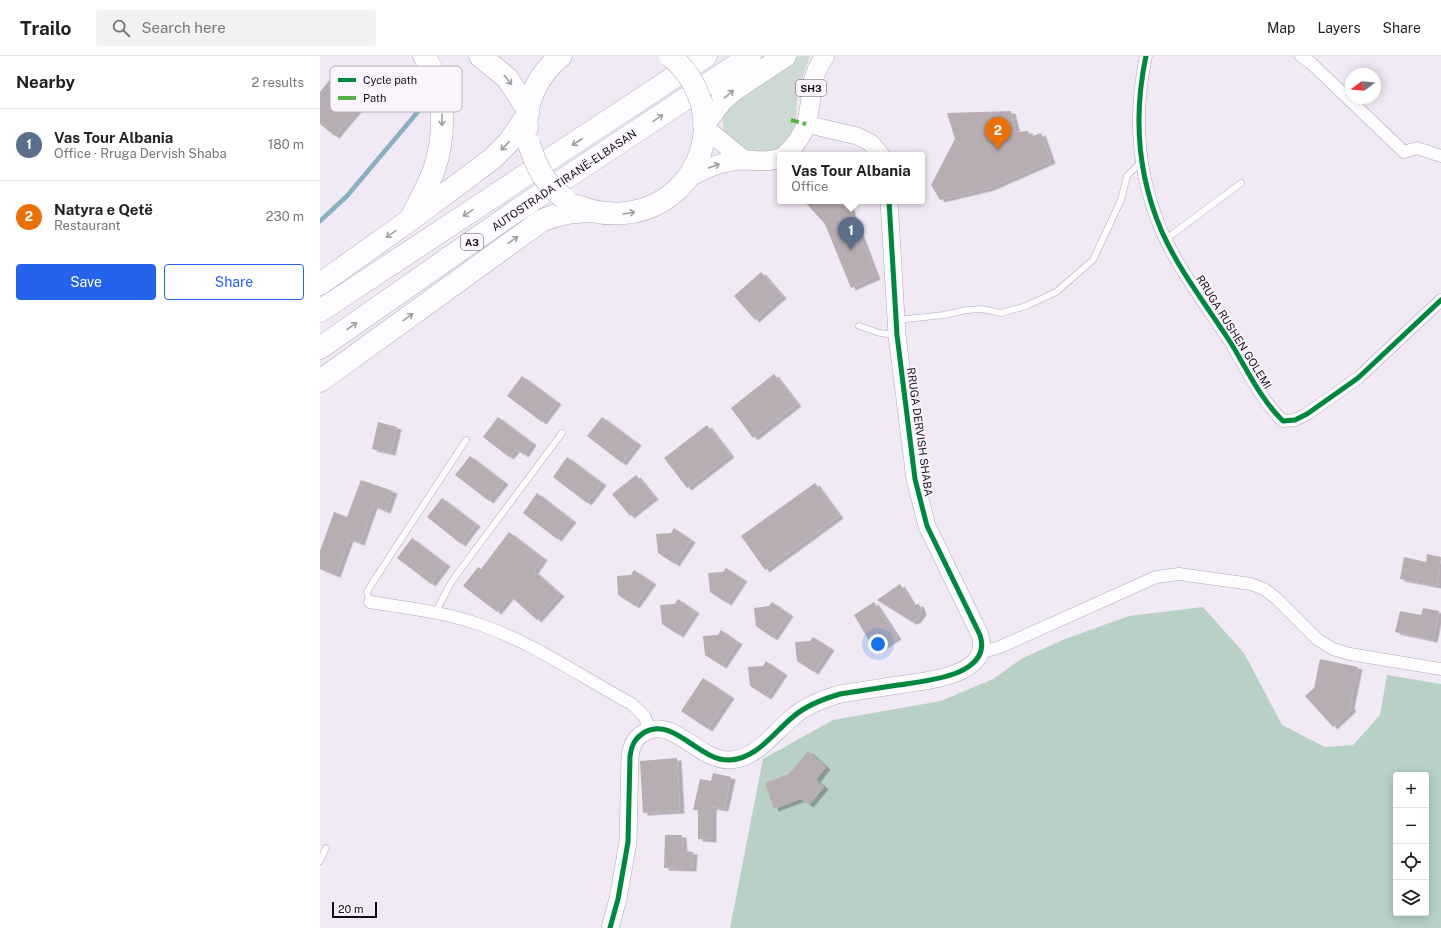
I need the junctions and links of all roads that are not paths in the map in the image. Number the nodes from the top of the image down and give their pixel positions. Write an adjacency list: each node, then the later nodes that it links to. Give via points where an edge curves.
1 (424, 56): 11 (highway, one-way to 11)
2 (480, 56): 13 (highway, one-way to 13, via 507,78)
3 (560, 56): 13 (highway, via 537,84)
4 (670, 56): 14 (highway, bridge, via 679,63 693,82)
5 (706, 56): 30 (highway, A3, one-way to 30)
6 (750, 56): 33 (highway, AUTOSTRADA TIRANË-ELBASAN / A3, one-way to 6, via 516,211)
7 (785, 56): 14 (highway, one-way to 7, via 732,91)
8 (825, 56): 15 (main road, SH3, via 818,66 811,88)
9 (1146, 56): 21 (street, RRUGA RUSHEN GOLEMI, via 1138,126)
10 (1301, 56): 18 (street, via 1404,152 1417,148)
11 (430, 66)
12 (442, 112): 26 (highway, one-way to 26, via 440,142 434,170)
13 (528, 112): 25 (highway, bridge, via 526,125 529,144 544,179 564,198); 26 (highway, one-way to 26, via 501,151)
14 (704, 119): 20 (main road); 22 (highway, via 701,151)
15 (806, 124): 16 (main road, SH3, via 797,144); 17 (street, via 857,136 871,143)
16 (789, 152)
17 (878, 152)
18 (1441, 156)
19 (777, 159): 20 (main road, via 758,162)
20 (744, 160): 22 (main road, one-way to 20, via 712,166)
21 (1142, 161): 27 (street, RRUGA RUSHEN GOLEMI, via 1154,207); 32 (lane, via 1127,176 1122,200 1093,260 1056,292 1026,306 1001,313 974,310)
22 (686, 179): 25 (highway, one-way to 22, via 610,215 629,214 647,209 664,200)
23 (1241, 184): 27 (lane)
24 (889, 204): 32 (street, RRUGA DERVISH SHABA)
25 (591, 211): 34 (highway, one-way to 25, via 541,221 568,212)
26 (410, 220): 28 (highway, one-way to 28)
27 (1166, 239): 29 (street, RRUGA RUSHEN GOLEMI, via 1272,410 1283,421 1295,420 1307,414 1358,378)
28 (320, 284)
29 (1441, 300)
30 (320, 311)
31 (859, 326): 32 (lane, via 880,333)
32 (897, 328): 39 (street, RRUGA DERVISH SHABA, via 915,479 923,513 980,635 983,643)
33 (320, 348)
34 (320, 381)
35 (562, 433): 38 (lane, via 452,580)
36 (466, 440): 37 (lane, via 372,582 367,592)
37 (370, 602): 38 (street)
38 (435, 613): 41 (street, via 481,625 521,641 632,704 645,717)
39 (982, 652): 40 (street, via 1000,647 1156,577 1179,574 1251,584 1264,589 1317,639 1333,650); 41 (street, via 964,670 946,678 840,694 824,699 794,715 753,752 731,760 718,760 668,730 658,727)
40 (1441, 668)
41 (649, 730): 44 (street, via 632,744 628,842)
42 (326, 848): 43 (lane)
43 (320, 861)
44 (610, 928)

